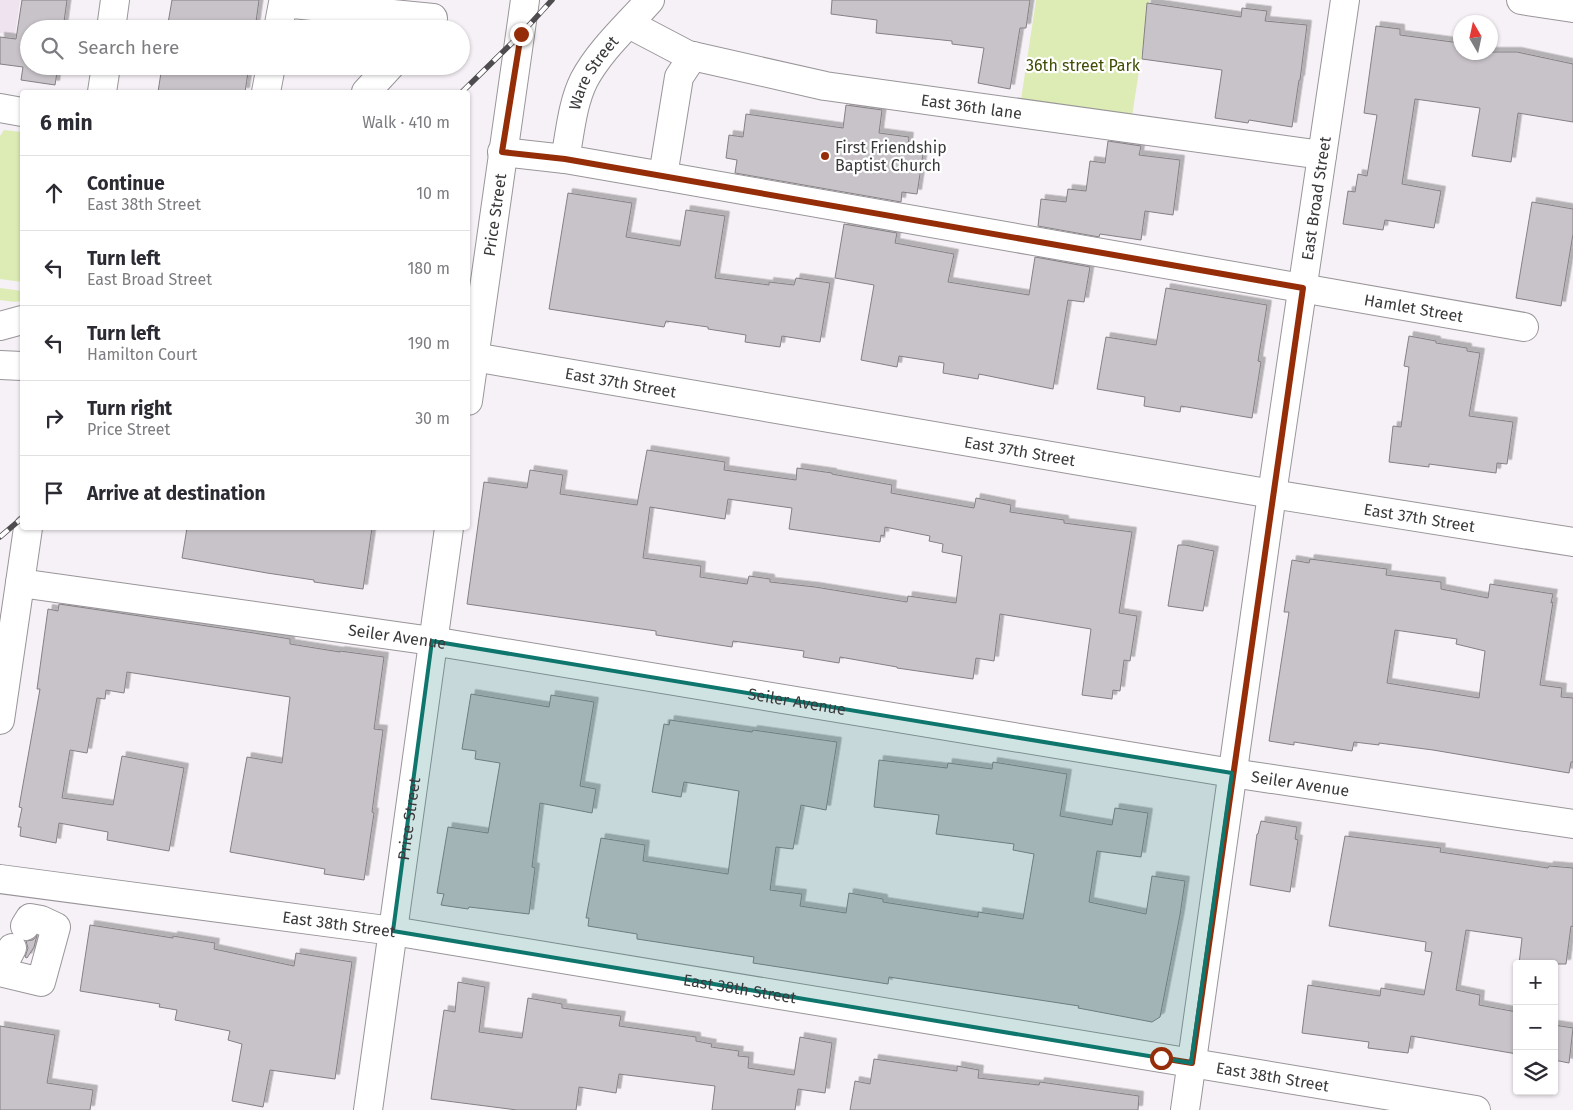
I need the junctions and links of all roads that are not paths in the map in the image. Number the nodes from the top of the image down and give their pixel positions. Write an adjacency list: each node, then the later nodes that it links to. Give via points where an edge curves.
1 (115, 0): 8 (street)
2 (525, 0): 20 (street, Price Street)
3 (650, 0): 10 (street, Ware Street)
4 (1346, 0): 21 (street, East Broad Street)
5 (1522, 0): 6 (street)
6 (1573, 8)
7 (436, 16): 9 (street, via 283,4)
8 (112, 20)
9 (280, 20)
10 (629, 24): 11 (street, East 36th lane); 22 (street, Ware Street, via 584,81)
11 (693, 56): 21 (street, East 36th lane, via 825,86); 23 (street, via 679,77)
12 (105, 75): 15 (street)
13 (269, 75): 16 (street)
14 (382, 75): 17 (street)
15 (102, 90)
16 (266, 90)
17 (368, 90)
18 (0, 108): 19 (street)
19 (20, 112)
20 (502, 152): 22 (street, Hamlet Street); 28 (street, Price Street)
21 (1322, 155): 24 (street, East Broad Street)
22 (565, 159): 23 (street, Hamlet Street)
23 (662, 176): 24 (street, Hamlet Street)
24 (1303, 288): 27 (street, Hamlet Street); 32 (street, East Broad Street)
25 (20, 321): 26 (street)
26 (0, 326)
27 (1524, 327)
28 (471, 356): 31 (street, Price Street); 32 (street, East 37th Street)
29 (0, 365): 30 (street)
30 (20, 366)
31 (470, 371)
32 (1272, 494): 35 (street, East 37th Street); 39 (street, East Broad Street)
33 (28, 530): 36 (street)
34 (449, 530): 37 (street, Price Street)
35 (1573, 542)
36 (20, 583): 37 (street, Seiler Avenue); 38 (street)
37 (432, 641): 39 (street, Seiler Avenue); 43 (street, Price Street)
38 (0, 720)
39 (1232, 773): 40 (street, Seiler Avenue); 45 (street, East Broad Street)
40 (1573, 824)
41 (0, 878): 42 (street, East 38th Street)
42 (46, 885): 43 (street, East 38th Street); 44 (street)
43 (393, 931): 45 (street, East 38th Street); 46 (street, Price Street)
44 (16, 947)
45 (1192, 1063): 47 (street, East Broad Street); 48 (street, East 38th Street)
46 (368, 1110)
47 (1185, 1110)
48 (1476, 1110)

